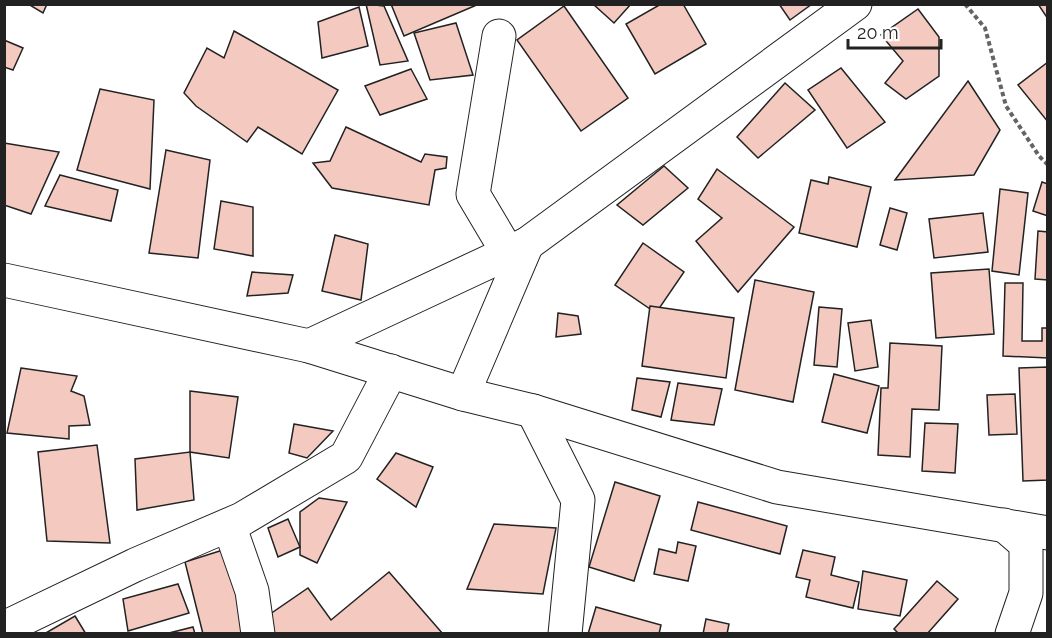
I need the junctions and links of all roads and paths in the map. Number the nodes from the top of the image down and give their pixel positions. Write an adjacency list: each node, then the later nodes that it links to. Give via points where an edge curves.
1 (855, 4): 5 (street)
2 (965, 4): 4 (path, via 985,28 1006,106)
3 (499, 36): 5 (street, via 473,194)
4 (1047, 165)
5 (518, 248): 7 (street); 9 (street)
6 (4, 280): 7 (street)
7 (309, 346): 8 (street)
8 (391, 371): 9 (street); 11 (street, via 346,457)
9 (463, 394): 10 (street)
10 (533, 411): 12 (street, via 777,488); 16 (street, via 578,500)
11 (229, 525): 14 (street, via 135,565); 15 (street, via 252,591)
12 (1004, 525): 13 (street); 17 (street, via 1026,544 1026,592)
13 (1047, 533)
14 (12, 628)
15 (258, 633)
16 (565, 633)
17 (1012, 633)

